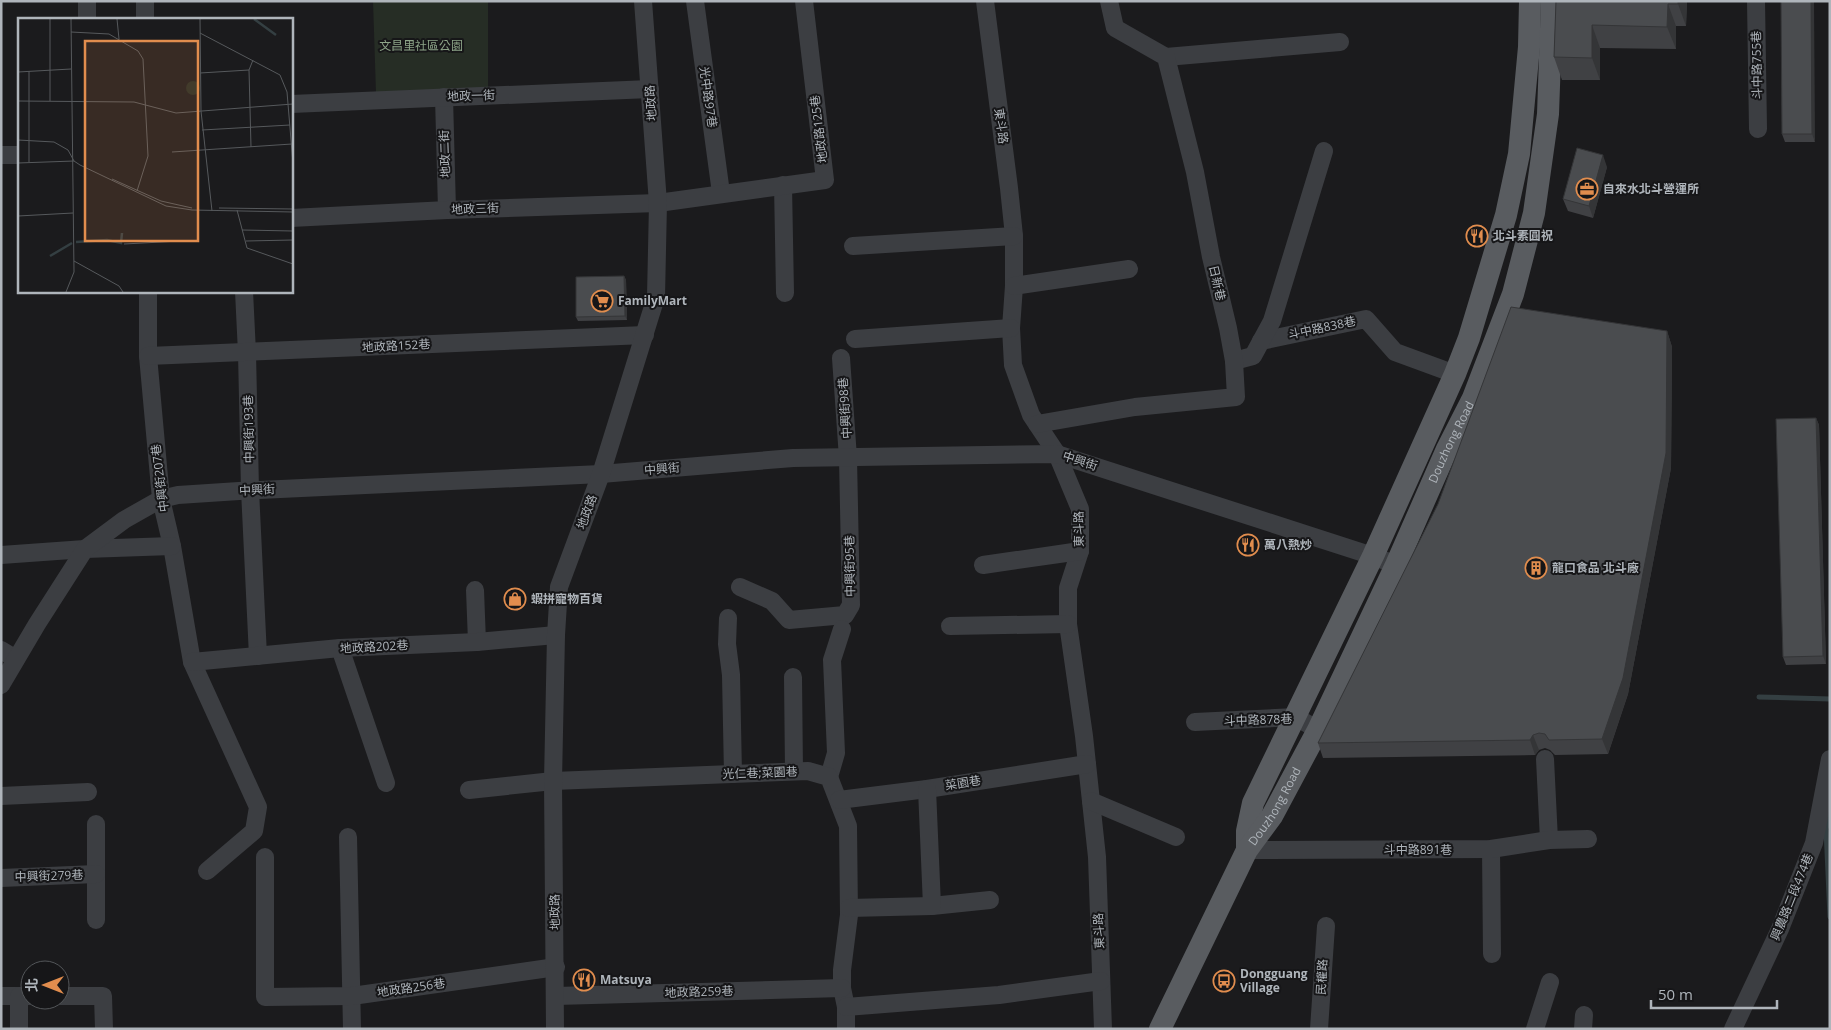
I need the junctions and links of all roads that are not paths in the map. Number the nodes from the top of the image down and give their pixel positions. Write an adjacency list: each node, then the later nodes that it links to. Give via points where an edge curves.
1 (87, 1): 11 (street)
2 (144, 1): 12 (street)
3 (644, 1): 17 (street, 地政路)
4 (695, 1): 25 (street, 光中路97巷)
5 (804, 1): 24 (street, 地政路125巷, via 825,180)
6 (985, 1): 29 (street, 東斗路)
7 (1109, 1): 16 (street, via 1115,28)
8 (1530, 1): 14 (main road, Douzhong Road)
9 (1552, 1): 15 (main road, Douzhong Road)
10 (1756, 1): 20 (street, 斗中路755巷)
11 (87, 18)
12 (145, 18)
13 (1340, 42): 16 (street)
14 (1529, 47): 15 (main road); 44 (main road, Douzhong Road, via 1519,154 1506,216)
15 (1551, 47): 57 (main road, Douzhong Road, via 1548,114 1534,213 1513,294 1473,398)
16 (1166, 58): 43 (street, 日新巷, via 1195,172)
17 (650, 89): 18 (street, 地政一街); 26 (street, 地政路)
18 (444, 97): 19 (street, 地政一街); 27 (street, 地政二街)
19 (292, 104)
20 (1758, 129)
21 (1324, 151): 39 (street, 斗中路838巷, via 1272,321)
22 (1, 155): 23 (street)
23 (18, 155)
24 (783, 185): 25 (street, 地政路125巷); 35 (street)
25 (722, 193): 26 (street, 地政路125巷)
26 (658, 203): 27 (street, 地政三街); 37 (street, 地政路, via 656,297)
27 (447, 210): 28 (street, 地政三街)
28 (292, 218)
29 (1014, 236): 30 (street); 32 (street, 東斗路)
30 (853, 246)
31 (1129, 269): 32 (street)
32 (1014, 286): 36 (street, 東斗路)
33 (148, 292): 41 (street, 中興街207巷)
34 (244, 292): 40 (street, 中興街193巷)
35 (785, 293)
36 (1011, 328): 38 (street); 45 (street, 東斗路, via 1013,365)
37 (644, 335): 40 (street, 地政路152巷); 48 (street, 地政路)
38 (855, 339)
39 (1261, 341): 43 (street, 斗中路838巷, via 1253,356); 44 (street, 斗中路838巷, via 1366,319 1395,352)
40 (248, 353): 41 (street, 地政路152巷); 49 (street, 中興街193巷)
41 (148, 356): 50 (street, 中興街207巷)
42 (841, 358): 47 (street, 中興街98巷)
43 (1234, 361): 45 (street, 日新巷, via 1236,397 1135,407)
44 (1455, 374): 55 (main road, Douzhong Road)
45 (1037, 424): 46 (street, 東斗路)
46 (1057, 454): 47 (street, 中興街); 53 (street, 東斗路, via 1080,509); 55 (street, 中興街)
47 (848, 458): 48 (street, 中興街, via 793,458); 58 (street, 中興街95巷, via 851,605 845,614 789,620 772,601)
48 (601, 474): 49 (street, 中興街); 64 (street, 地政路, via 559,587)
49 (250, 490): 50 (street, 中興街); 68 (street, 中興街193巷)
50 (161, 499): 51 (street, 中興街207巷); 52 (street, 中興街, via 124,520)
51 (172, 546): 52 (street); 69 (street, 中興街207巷)
52 (86, 549): 54 (street); 67 (street, 中興街)
53 (1080, 552): 56 (street); 61 (street, 東斗路, via 1068,588)
54 (1, 555)
55 (1373, 556): 57 (street, 中興街); 72 (main road, Douzhong Road)
56 (983, 565)
57 (1396, 565): 74 (main road, Douzhong Road)
58 (740, 588)
59 (475, 590): 65 (street)
60 (728, 618): 79 (street)
61 (1068, 624): 62 (street); 77 (street, 東斗路)
62 (950, 626)
63 (842, 629): 80 (street, via 832,660 836,753)
64 (556, 635): 65 (street, 地政路202巷); 81 (street, 地政路)
65 (478, 642): 66 (street, 地政路202巷)
66 (340, 648): 68 (street, 地政路202巷); 82 (street)
67 (9, 654): 71 (street, 中興街)
68 (258, 656): 69 (street, 地政路202巷)
69 (192, 662): 97 (street, 中興街207巷, via 258,807 254,831)
70 (793, 677): 78 (street)
71 (1, 685)
72 (1296, 717): 73 (street, 斗中路878巷); 74 (street, 斗中路878巷); 95 (main road, Douzhong Road, via 1253,803)
73 (1195, 722)
74 (1318, 730): 95 (main road, Douzhong Road, via 1272,816)
75 (1545, 759): 93 (street)
76 (1830, 759): 126 (street, 興農路二段474巷, via 1814,843 1780,929)
77 (1087, 764): 83 (street, 菜園巷); 88 (street, 東斗路)
78 (794, 771): 79 (street, 光仁巷;菜園巷); 80 (street, 光仁巷;菜園巷)
79 (733, 774): 81 (street, 光仁巷;菜園巷)
80 (829, 777): 87 (street)
81 (553, 781): 84 (street, 光仁巷;菜園巷); 106 (street, 地政路)
82 (386, 783)
83 (927, 789): 87 (street, 菜園巷); 101 (street)
84 (468, 790)
85 (88, 792): 86 (street)
86 (1, 796)
87 (839, 800): 102 (street, via 848,826)
88 (1091, 801): 91 (street); 107 (street, 東斗路, via 1097,857)
89 (96, 824): 98 (street)
90 (348, 836): 113 (street)
91 (1176, 837)
92 (1588, 839): 93 (street, 斗中路891巷)
93 (1549, 840): 94 (street, 斗中路891巷)
94 (1491, 849): 95 (street, 斗中路891巷); 105 (street)
95 (1247, 850): 123 (main road, Douzhong Road)
96 (265, 857): 113 (street, 地政路256巷, via 265,997)
97 (207, 871)
98 (96, 874): 99 (street, 中興街279巷); 103 (street)
99 (1, 878)
100 (990, 900): 101 (street)
101 (932, 906): 102 (street)
102 (849, 908): 109 (street)
103 (96, 920)
104 (1326, 926): 124 (street, 民權路)
105 (1492, 954)
106 (556, 967): 113 (street, 地政路256巷); 114 (street, 地政路)
107 (1100, 981): 115 (street, via 999,994); 122 (street, 東斗路)
108 (1550, 982): 125 (street)
109 (842, 988): 114 (street, 地政路259巷); 115 (street)
110 (1, 996): 111 (street)
111 (20, 996)
112 (70, 996): 118 (street, via 103,996)
113 (352, 996): 119 (street)
114 (556, 996): 120 (street, 地政路)
115 (846, 1007): 121 (street)
116 (22, 1010): 117 (street)
117 (19, 1029)
118 (104, 1029)
119 (352, 1029)
120 (555, 1029)
121 (846, 1029)
122 (1103, 1029)
123 (1160, 1029)
124 (1319, 1029)
125 (1535, 1029)
126 (1733, 1029)

